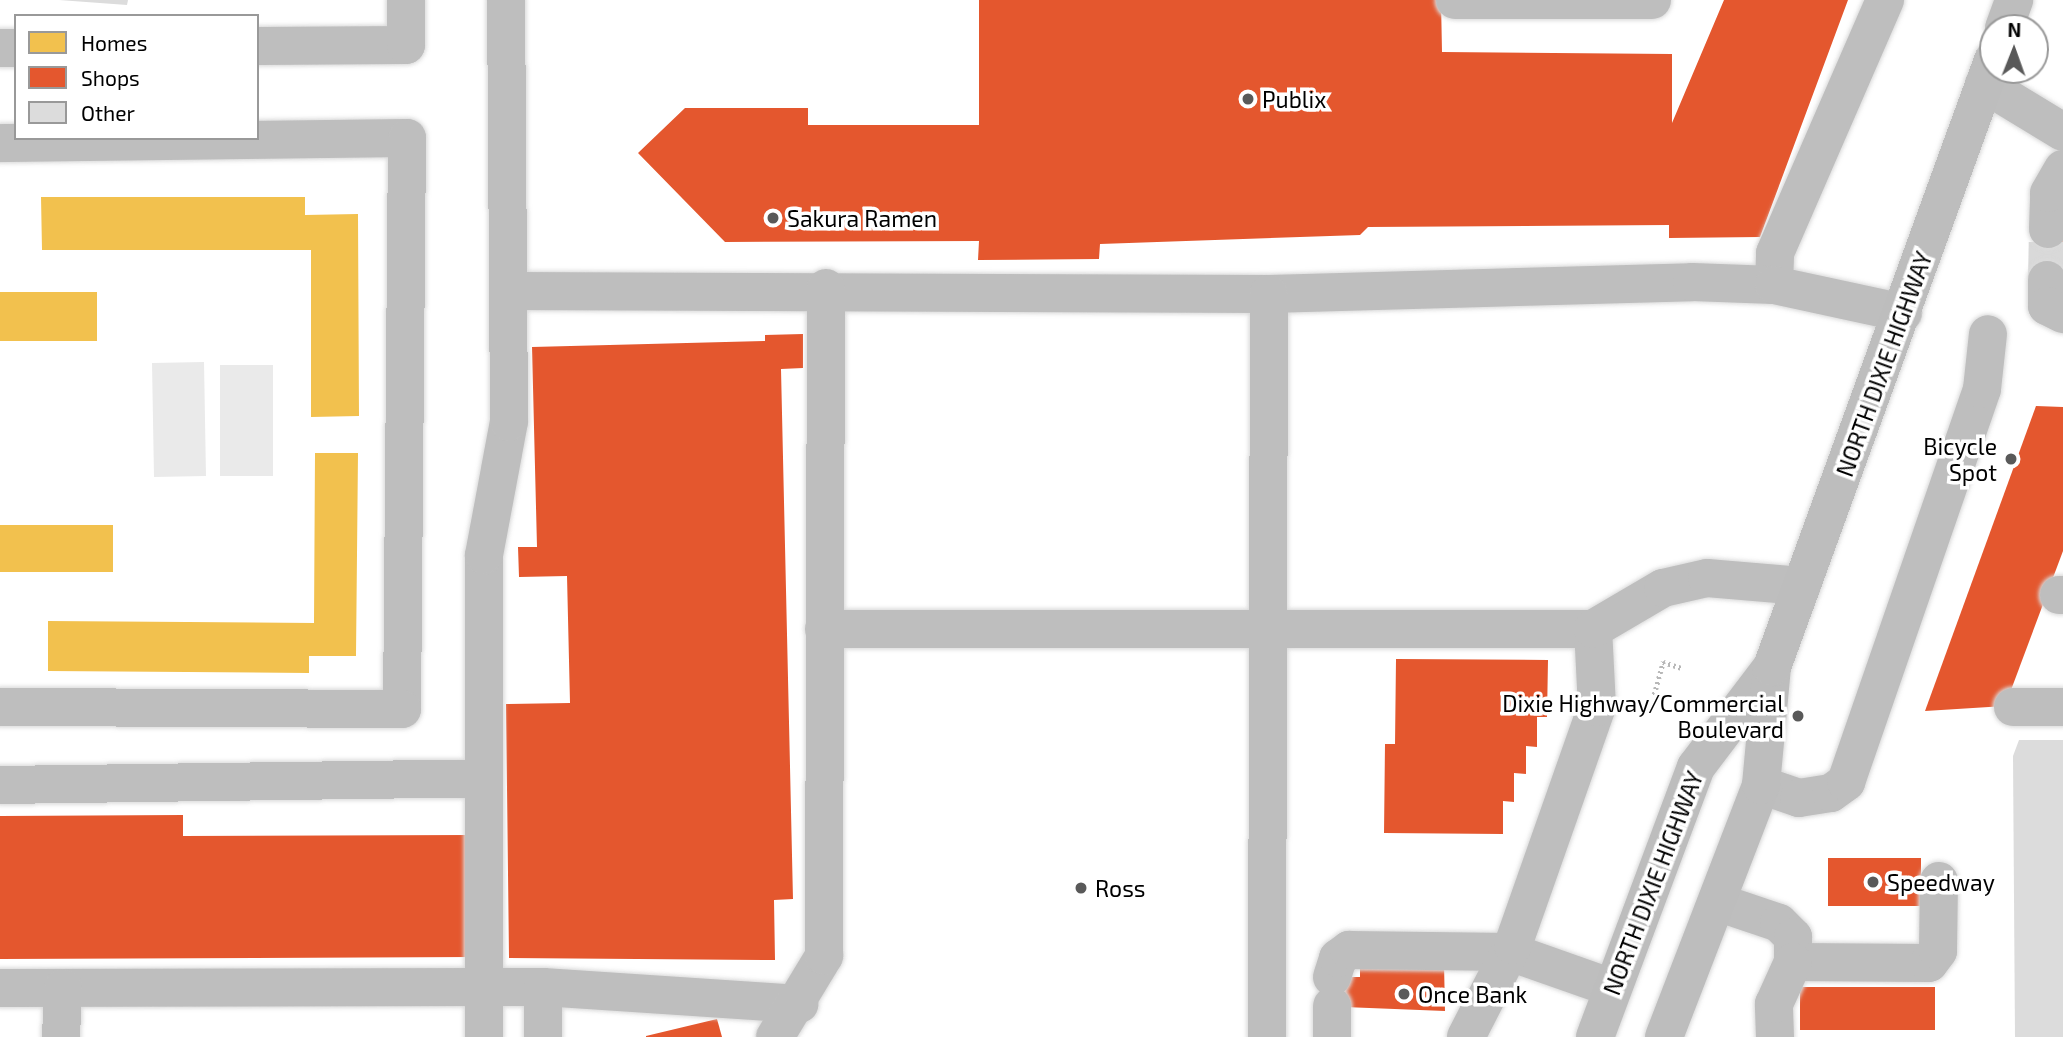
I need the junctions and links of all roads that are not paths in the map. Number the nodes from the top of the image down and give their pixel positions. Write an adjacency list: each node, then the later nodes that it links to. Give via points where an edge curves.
1 (406, 0): 6 (lane, via 406,45)
2 (506, 0): 15 (lane)
3 (1455, 0): 4 (lane)
4 (1652, 0)
5 (1885, 0): 13 (lane, via 1775,253)
6 (259, 46)
7 (1985, 84): 17 (main road, NORTH DIXIE HIGHWAY)
8 (2004, 84): 9 (lane)
9 (2063, 132)
10 (0, 144): 24 (lane, via 407,138 402,709)
11 (2063, 169): 12 (lane, via 2049,193)
12 (2058, 214)
13 (1774, 285): 16 (lane); 17 (lane)
14 (825, 289): 15 (lane); 16 (lane); 20 (lane)
15 (509, 291): 27 (lane, via 509,422 484,555)
16 (1269, 294): 22 (lane)
17 (1903, 313): 19 (main road, NORTH DIXIE HIGHWAY)
18 (1988, 334): 29 (lane, via 1982,389 1846,782 1831,793 1799,798)
19 (1802, 586): 21 (lane, via 1707,579 1663,588); 23 (main road, NORTH DIXIE HIGHWAY)
20 (824, 629): 22 (lane); 40 (lane, via 824,956)
21 (1594, 629): 22 (lane); 32 (lane, via 1597,707)
22 (1265, 630): 45 (lane)
23 (1772, 667): 29 (main road, NORTH DIXIE HIGHWAY); 38 (main road, NORTH DIXIE HIGHWAY, via 1696,766)
24 (0, 707)
25 (2013, 707): 26 (lane)
26 (2063, 707)
27 (483, 778): 28 (lane); 37 (lane)
28 (0, 785)
29 (1761, 786): 31 (main road, NORTH DIXIE HIGHWAY)
30 (1939, 881): 33 (lane, via 1936,959)
31 (1717, 902): 33 (lane, via 1779,923 1793,937); 48 (main road, NORTH DIXIE HIGHWAY)
32 (1510, 952): 38 (lane); 39 (lane, via 1349,950 1338,957); 46 (lane)
33 (1793, 962): 49 (lane, via 1774,1004)
34 (543, 987): 37 (lane); 40 (lane); 43 (lane)
35 (0, 988): 36 (lane)
36 (63, 988): 37 (lane); 41 (lane)
37 (484, 988): 42 (lane)
38 (1612, 988): 47 (main road, NORTH DIXIE HIGHWAY)
39 (1332, 1007)
40 (803, 1021): 44 (lane)
41 (61, 1037)
42 (484, 1037)
43 (542, 1037)
44 (775, 1037)
45 (1268, 1037)
46 (1466, 1037)
47 (1595, 1037)
48 (1664, 1037)
49 (1775, 1037)

